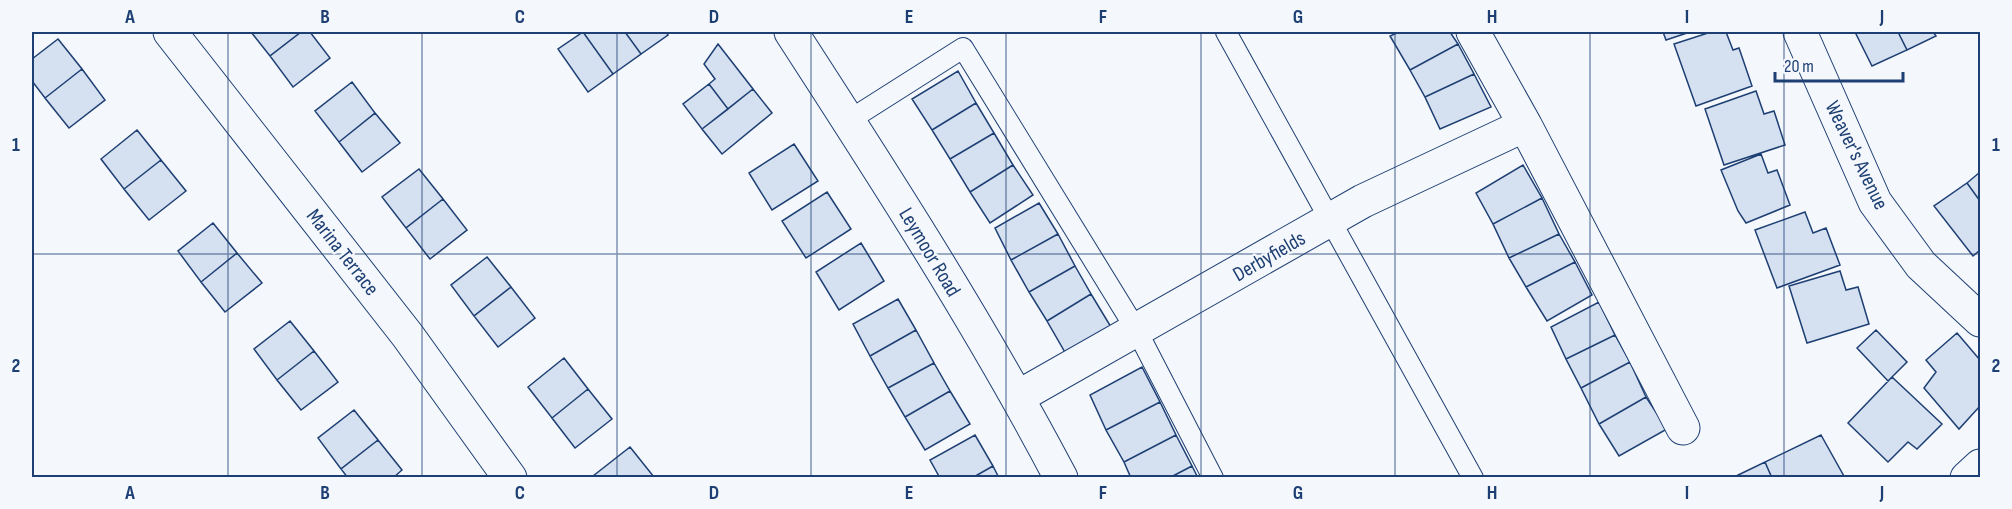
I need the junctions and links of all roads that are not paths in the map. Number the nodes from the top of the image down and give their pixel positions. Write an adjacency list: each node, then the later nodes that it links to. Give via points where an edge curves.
1 (170, 32): 14 (street, Marina Terrace, via 408,336)
2 (790, 32): 6 (street, Leymoor Road)
3 (1226, 32): 8 (lane)
4 (1473, 32): 7 (street)
5 (1800, 32): 9 (street, Weaver's Avenue, via 1875,202 1921,265)
6 (848, 121): 10 (lane, via 963,48); 11 (street, Leymoor Road)
7 (1525, 125): 8 (street, Derbyfields, via 1363,201); 12 (street)
8 (1330, 221): 10 (street, Derbyfields); 17 (lane)
9 (1979, 316)
10 (1137, 331): 11 (street, Derbyfields); 16 (lane)
11 (1018, 397): 15 (street, Leymoor Road)
12 (1683, 428)
13 (1980, 466): 18 (street)
14 (510, 477)
15 (1061, 477)
16 (1212, 477)
17 (1473, 477)
18 (1967, 477)

